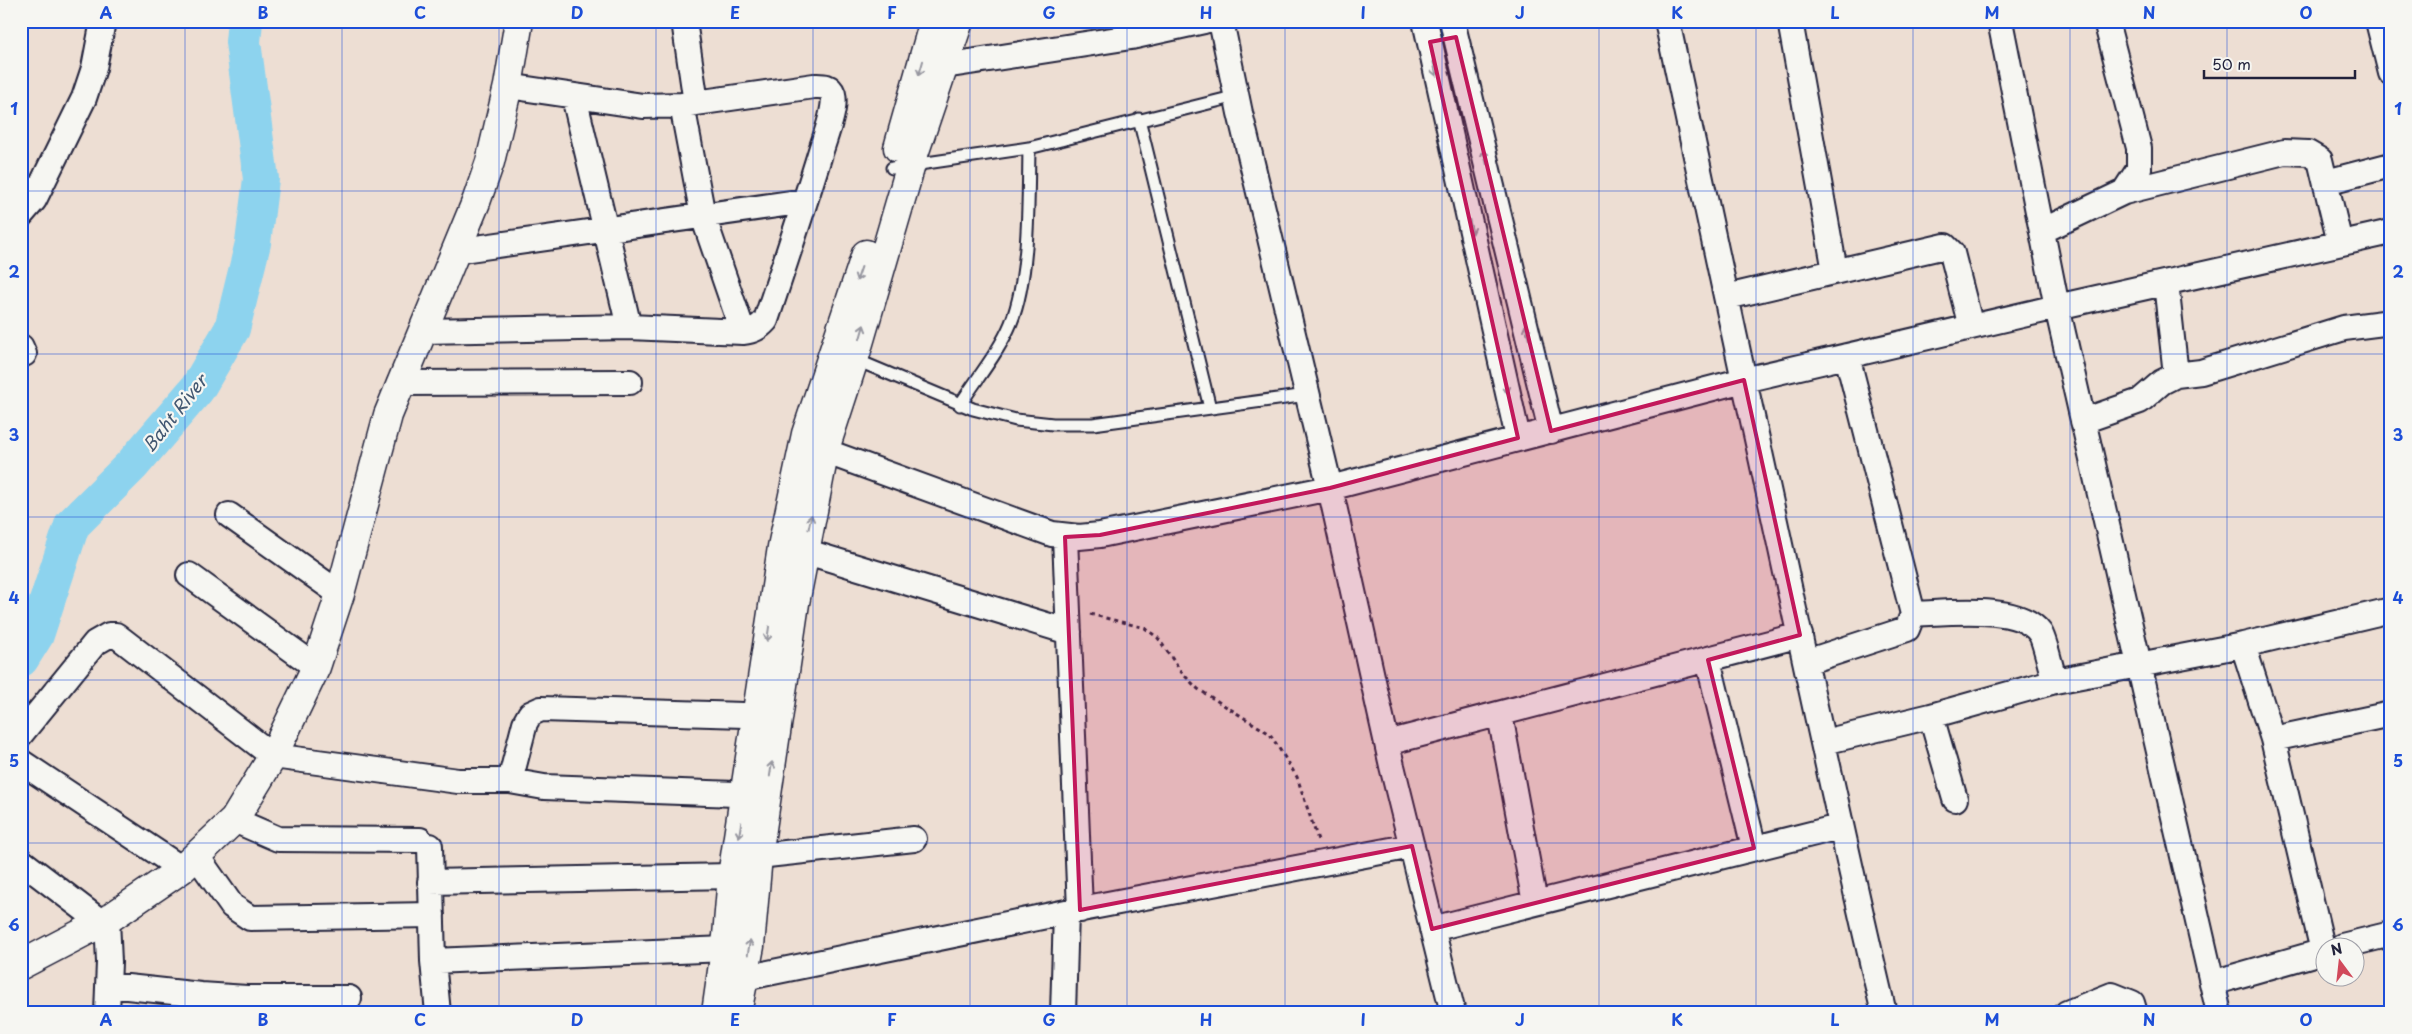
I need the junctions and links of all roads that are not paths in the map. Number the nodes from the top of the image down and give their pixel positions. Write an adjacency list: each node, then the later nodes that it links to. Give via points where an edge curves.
1 (103, 21): 29 (street, via 94,68 84,98 34,200)
2 (518, 21): 18 (street)
3 (684, 21): 21 (street)
4 (934, 21): 25 (street, one-way to 25)
5 (958, 21): 16 (street)
6 (1204, 21): 13 (street)
7 (1221, 21): 19 (street)
8 (1667, 21): 38 (street)
9 (1790, 21): 36 (street)
10 (2000, 21): 32 (street)
11 (2106, 21): 27 (street, via 2139,148 2139,169)
12 (2378, 21): 17 (street)
13 (1129, 29): 16 (street)
14 (1454, 29): 15 (street); 55 (street, one-way to 14)
15 (1427, 32): 56 (street, one-way to 56)
16 (944, 66): 25 (street)
17 (2391, 73)
18 (508, 86): 20 (street); 35 (street, via 490,162)
19 (1237, 96): 22 (lane); 51 (street)
20 (574, 97): 21 (street, via 643,106); 31 (street)
21 (689, 104): 28 (street, via 808,86 826,86 831,90 834,99 830,122); 30 (street)
22 (1139, 119): 23 (lane); 53 (lane)
23 (1029, 148): 25 (lane); 52 (lane, via 1028,222 1020,284 1011,322)
24 (2391, 165): 26 (street)
25 (901, 167): 46 (street, one-way to 25); 57 (street, one-way to 57, via 876,228)
26 (2326, 182): 27 (street, via 2320,160 2308,153 2284,152); 34 (street)
27 (2124, 192): 32 (street)
28 (805, 201): 30 (street); 44 (street, via 766,320 753,331)
29 (21, 215)
30 (703, 216): 31 (street); 44 (street)
31 (606, 230): 35 (street); 41 (street)
32 (2042, 231): 39 (street)
33 (2391, 232): 34 (street)
34 (2340, 244): 37 (street)
35 (455, 250): 43 (street)
36 (1835, 271): 38 (street); 42 (street, via 1944,246 1950,248)
37 (2166, 282): 39 (street); 47 (street)
38 (1727, 297): 48 (street)
39 (2057, 307): 42 (street); 54 (street)
40 (2391, 322): 47 (street, via 2344,328 2201,372)
41 (629, 327): 43 (street); 44 (street)
42 (1971, 327): 45 (street)
43 (422, 331): 50 (street)
44 (743, 332)
45 (1846, 356): 48 (street); 66 (street)
46 (854, 359): 52 (lane); 57 (street)
47 (2176, 376): 54 (street, via 2162,382 2140,400)
48 (1744, 380): 55 (street); 68 (street)
49 (630, 382): 50 (street)
50 (400, 383): 63 (street, via 388,415)
51 (1308, 395): 53 (lane); 58 (street)
52 (960, 404): 53 (lane, via 1016,420 1053,424 1093,424)
53 (1210, 408)
54 (2083, 421): 72 (street)
55 (1551, 431): 56 (street)
56 (1518, 438): 58 (street)
57 (814, 447): 60 (street); 61 (street, one-way to 57); 64 (street)
58 (1330, 488): 60 (street, via 1100,536); 82 (street)
59 (229, 515): 63 (street)
60 (1065, 537): 67 (street)
61 (804, 551): 64 (street); 67 (street)
62 (189, 575): 73 (street)
63 (340, 594): 73 (street)
64 (784, 600): 76 (street)
65 (2391, 610): 69 (street)
66 (1913, 614): 71 (street, via 1907,629); 74 (street, via 1974,611 2021,617 2040,633)
67 (1068, 621): 99 (street)
68 (1800, 635): 70 (street); 71 (street)
69 (2242, 645): 72 (street); 80 (street)
70 (1708, 660): 77 (street); 92 (street)
71 (1806, 662): 81 (street)
72 (2138, 664): 74 (street); 111 (street)
73 (316, 667): 83 (street)
74 (2055, 681): 78 (street)
75 (2391, 714): 80 (street)
76 (767, 715): 85 (street, via 541,709 530,714 525,724); 86 (street)
77 (1500, 715): 82 (street); 98 (street)
78 (1932, 716): 81 (street); 87 (street)
79 (21, 734): 83 (street, via 95,643 116,635)
80 (2273, 739): 104 (street)
81 (1824, 742): 89 (street)
82 (1387, 743): 91 (street)
83 (273, 756): 85 (street, via 458,781); 88 (street)
84 (21, 762): 95 (street)
85 (510, 780): 86 (street, via 544,786)
86 (756, 794): 93 (street); 96 (street, one-way to 96)
87 (1955, 799)
88 (234, 820): 95 (street); 97 (street, via 278,839 425,843)
89 (1840, 827): 92 (street); 120 (street)
90 (914, 839): 93 (street)
91 (1412, 846): 99 (street); 102 (street)
92 (1754, 848): 98 (street)
93 (758, 856): 110 (street, one-way to 93, via 750,946)
94 (21, 861): 101 (street)
95 (189, 862): 100 (street, via 232,906 250,918); 101 (street)
96 (732, 876): 97 (street); 106 (street)
97 (430, 882): 100 (street)
98 (1535, 903): 102 (street)
99 (1073, 911): 110 (street); 118 (street)
100 (432, 915): 108 (street)
101 (104, 921): 109 (street); 112 (street)
102 (1432, 928): 119 (street)
103 (2391, 934): 105 (street)
104 (2326, 936)
105 (2364, 941)
106 (726, 949): 108 (street); 110 (street)
107 (2314, 954): 111 (street)
108 (433, 961): 115 (street)
109 (23, 962)
110 (732, 979): 116 (street); 117 (street)
111 (2212, 983): 123 (street)
112 (108, 985): 113 (street, via 247,998); 114 (street)
113 (349, 998)
114 (107, 1013)
115 (438, 1013)
116 (716, 1013)
117 (737, 1013)
118 (1063, 1013)
119 (1453, 1013)
120 (1884, 1013)
121 (2067, 1013): 122 (street, via 2112,995 2132,1003)
122 (2135, 1013)
123 (2220, 1013)

